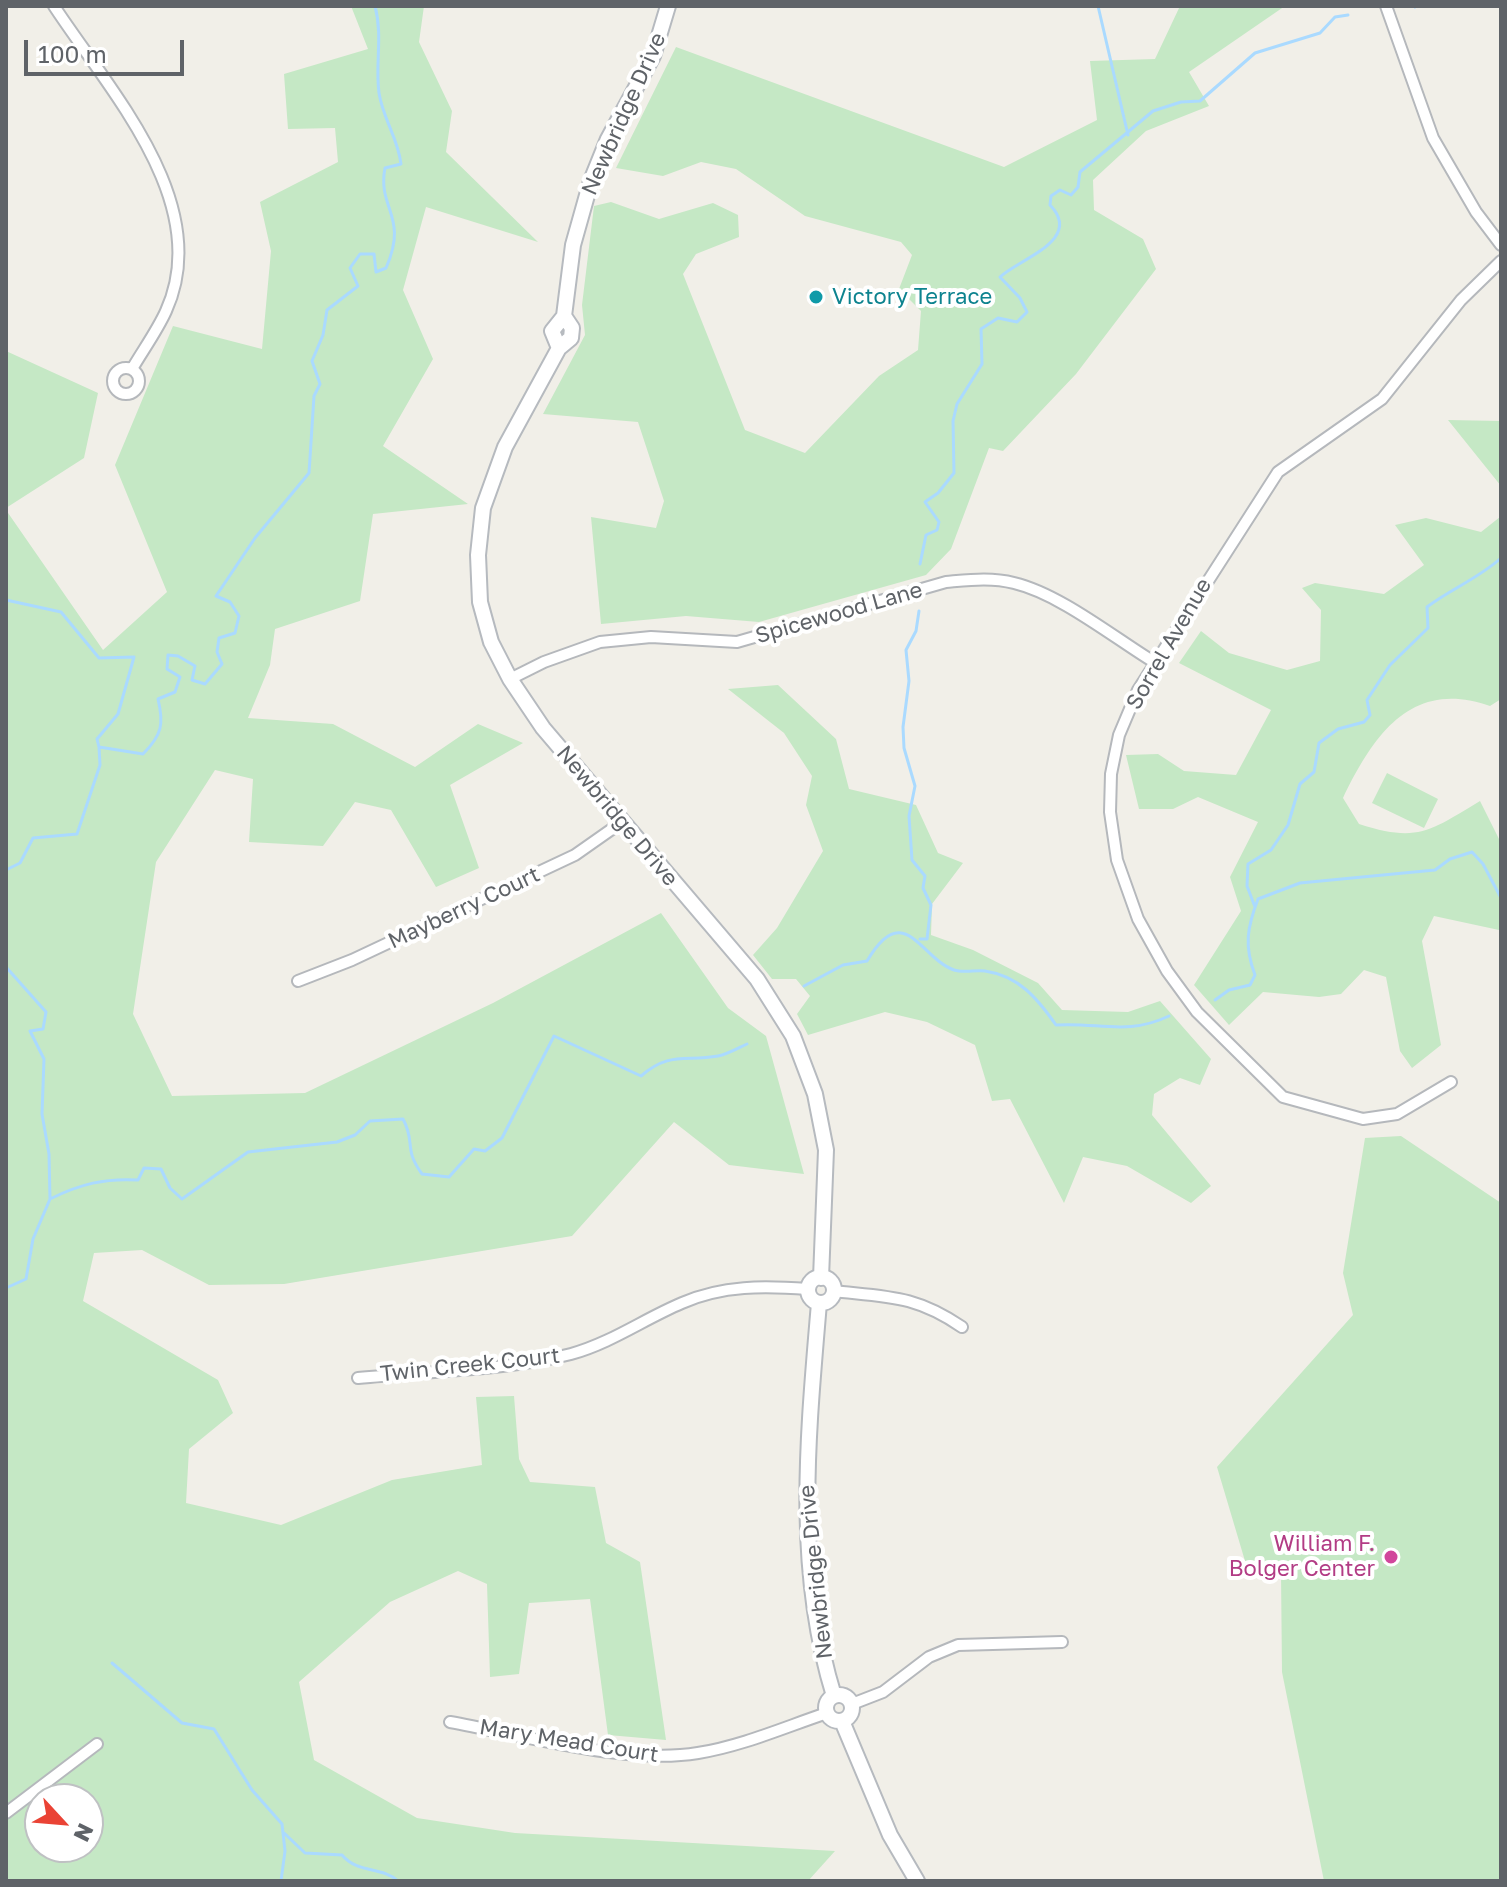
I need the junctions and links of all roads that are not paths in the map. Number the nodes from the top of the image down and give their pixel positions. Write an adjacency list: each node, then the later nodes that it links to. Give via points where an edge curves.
1 (54, 6): 6 (street, via 151,153 174,204 177,270 167,310)
2 (668, 6): 8 (street, Newbridge Drive, via 653,56 591,181 573,245 564,316 572,335 559,348 505,447 483,508 480,602 491,642)
3 (1386, 6): 4 (street, via 1433,138)
4 (1501, 245)
5 (1501, 261): 7 (street, Sorrel Avenue, via 1461,300 1382,399 1278,472)
6 (132, 369)
7 (1154, 662): 8 (street, Spicewood Lane, via 1039,592 981,579 946,582 737,642 651,637 600,642); 11 (street, Sorrel Avenue, via 1119,735 1110,812 1117,860 1138,919 1167,971 1197,1012 1283,1097 1363,1119 1397,1114)
8 (510, 679): 9 (street, Newbridge Drive, via 543,728)
9 (622, 822): 10 (street, Mayberry Court, via 575,855); 12 (street, Newbridge Drive, via 757,979 793,1036 815,1094 826,1150)
10 (298, 981)
11 (1451, 1082)
12 (821, 1278): 13 (street, via 811,1281); 14 (street)
13 (808, 1289): 15 (street); 17 (street, Twin Creek Court, via 726,1289 682,1302 570,1354)
14 (833, 1291): 15 (street, via 828,1301); 16 (street, via 912,1299)
15 (819, 1303): 19 (street, Newbridge Drive, via 805,1465 806,1515 819,1630)
16 (962, 1327)
17 (358, 1378)
18 (1062, 1642): 20 (street, via 958,1645 929,1657 883,1692)
19 (834, 1696): 20 (street); 21 (street)
20 (852, 1704): 22 (street)
21 (827, 1713): 22 (street); 23 (street, Mary Mead Court, via 728,1747 666,1756)
22 (842, 1721): 26 (street, via 890,1835)
23 (450, 1722)
24 (97, 1744): 25 (street)
25 (6, 1813)
26 (917, 1881)

